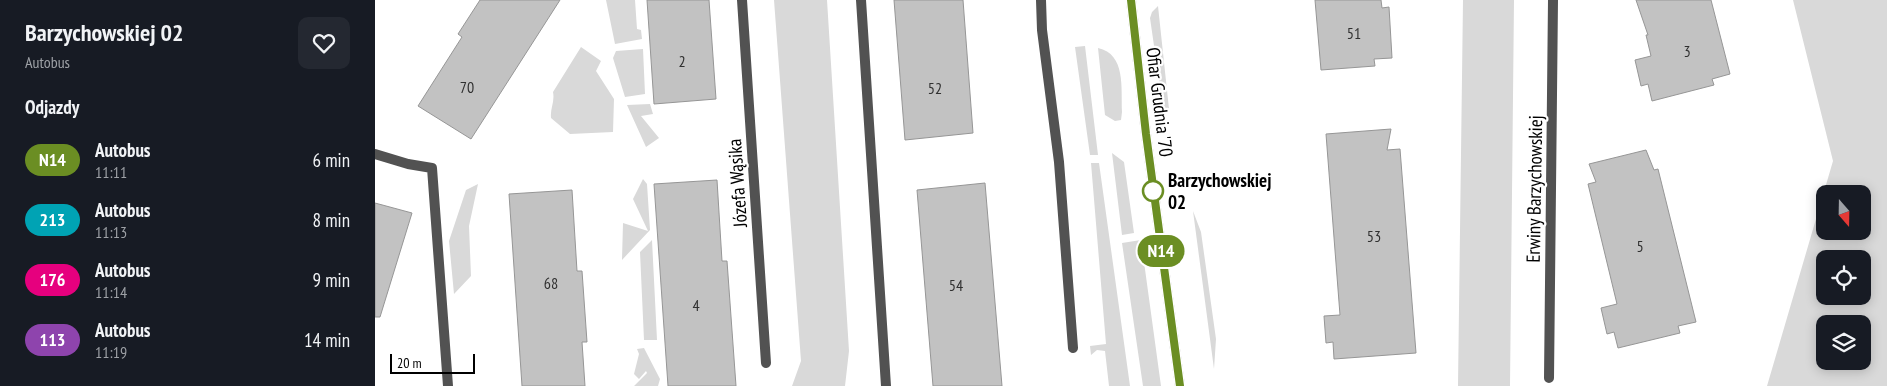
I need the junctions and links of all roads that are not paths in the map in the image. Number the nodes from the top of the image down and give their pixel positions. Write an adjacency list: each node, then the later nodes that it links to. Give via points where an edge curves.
1 (742, 0): 8 (street, Józefa Wąsika)
2 (861, 0): 11 (street)
3 (1041, 0): 7 (street, via 1059,162)
4 (1131, 0): 12 (street, Ofiar Grudnia '70)
5 (1553, 0): 9 (street, Erwiny Barzychowskiej)
6 (375, 154): 10 (street, via 432,168)
7 (1073, 348)
8 (766, 363)
9 (1549, 378)
10 (448, 386)
11 (886, 386)
12 (1180, 386)

